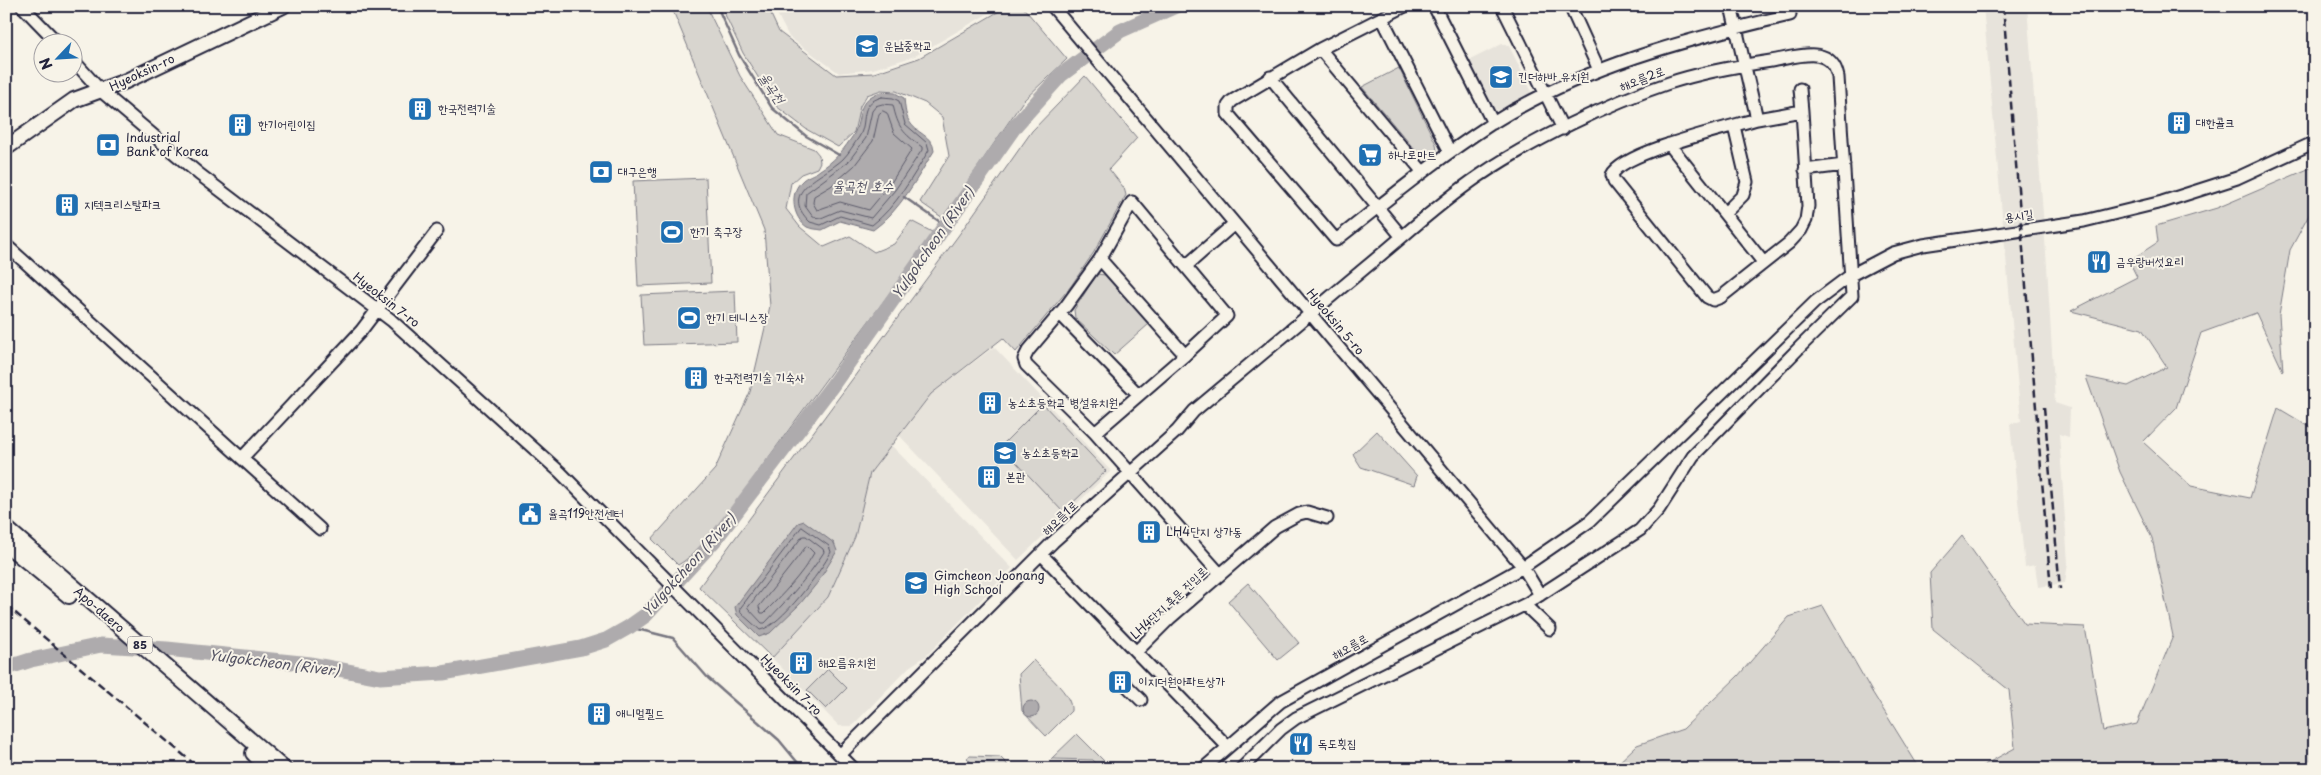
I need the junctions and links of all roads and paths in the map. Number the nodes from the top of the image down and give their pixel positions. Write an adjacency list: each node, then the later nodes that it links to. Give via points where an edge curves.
1 (22, 6): 12 (street)
2 (283, 6): 19 (main road, Hyeoksin-ro)
3 (1052, 6): 35 (street, Hyeoksin 5-ro)
4 (1405, 6): 10 (street)
5 (1434, 6): 23 (street)
6 (1502, 6): 20 (street)
7 (1570, 6): 16 (street)
8 (1731, 6): 11 (street)
9 (1789, 6): 11 (street, via 1790,15)
10 (1382, 18): 13 (street); 29 (street)
11 (1736, 27): 14 (street); 16 (street)
12 (47, 32)
13 (1320, 50): 17 (street); 32 (street)
14 (1744, 65): 22 (street); 25 (street, 해오름2로, via 1670,83); 30 (street, 해오름2로, via 1805,56 1830,58 1838,77)
15 (82, 70): 19 (street, Hyeoksin 7-ro)
16 (1598, 70): 20 (street)
17 (1270, 77): 33 (street); 33 (street, via 1232,101 1228,114 1336,240)
18 (1800, 89): 21 (street)
19 (101, 92): 28 (main road, Hyeoksin-ro, via 74,100); 43 (street, Hyeoksin 7-ro, via 199,174)
20 (1546, 95): 23 (street); 25 (street)
21 (1802, 112): 22 (street); 31 (street)
22 (1757, 119): 24 (street)
23 (1493, 123): 29 (street)
24 (1734, 126): 27 (street); 34 (street, via 1746,182 1743,195)
25 (1563, 129): 37 (street, 해오름2로, via 1479,176)
26 (2315, 142): 42 (street, 용시길, via 2237,178 2195,193 2084,221 1923,245 1894,253)
27 (1669, 144): 34 (street); 40 (street, via 1620,164 1612,175 1614,181 1707,297 1714,300 1721,297)
28 (6, 148)
29 (1450, 152): 32 (street)
30 (1844, 165): 31 (street); 42 (street, 해오름2로)
31 (1806, 170): 40 (street, via 1806,220 1789,243)
32 (1422, 171): 33 (street)
33 (1378, 207): 37 (street)
34 (1725, 213): 40 (street)
35 (1234, 224): 41 (street); 45 (street, Hyeoksin 5-ro)
36 (437, 231): 43 (street)
37 (1402, 237): 45 (street, 해오름2로)
38 (6, 245): 49 (street)
39 (1100, 259): 41 (street, via 1132,202); 44 (street); 46 (street)
40 (1763, 262)
41 (1186, 266): 46 (street, via 1227,316)
42 (1851, 275): 56 (street, 용시길, via 1815,302 1590,521); 59 (street, 해오름2로, via 1852,296 1693,456 1659,509 1640,530)
43 (378, 309): 49 (street); 67 (street, Hyeoksin 7-ro, via 560,472)
44 (1060, 314): 47 (street); 48 (street, via 1024,359 1026,365)
45 (1310, 315): 50 (street, 해오름1로, via 1194,411 1177,431); 56 (street, Hyeoksin 5-ro)
46 (1185, 355): 47 (street)
47 (1139, 395): 48 (street)
48 (1095, 433): 50 (street)
49 (242, 458): 53 (street)
50 (1130, 472): 55 (street, 해오름1로); 57 (street)
51 (1328, 518): 57 (street, LH4단지 후문 진입로, via 1307,512 1291,517)
52 (6, 528): 58 (main road, Apo-daero / 85)
53 (320, 529)
54 (6, 544): 58 (main road, Apo-daero / 85)
55 (1041, 554): 62 (street); 67 (street, 해오름1로)
56 (1523, 567): 59 (street, Hyeoksin 5-ro); 66 (street, 해오름로, via 1280,702)
57 (1220, 574): 62 (street, LH4단지 후문 진입로)
58 (66, 587): 65 (main road, Apo-daero / 85)
59 (1540, 595): 72 (street, 해오름2로, via 1296,718)
60 (1529, 609): 61 (street)
61 (1550, 629)
62 (1136, 652): 66 (street)
63 (1120, 679): 64 (street)
64 (1141, 700)
65 (208, 710): 68 (main road, Apo-daero / 85); 69 (main road, Apo-daero / 85)
66 (1227, 746): 71 (street, 해오름로)
67 (840, 755): 70 (street, Hyeoksin 7-ro)
68 (270, 769)
69 (284, 769)
70 (854, 769)
71 (1203, 769)
72 (1241, 769)

